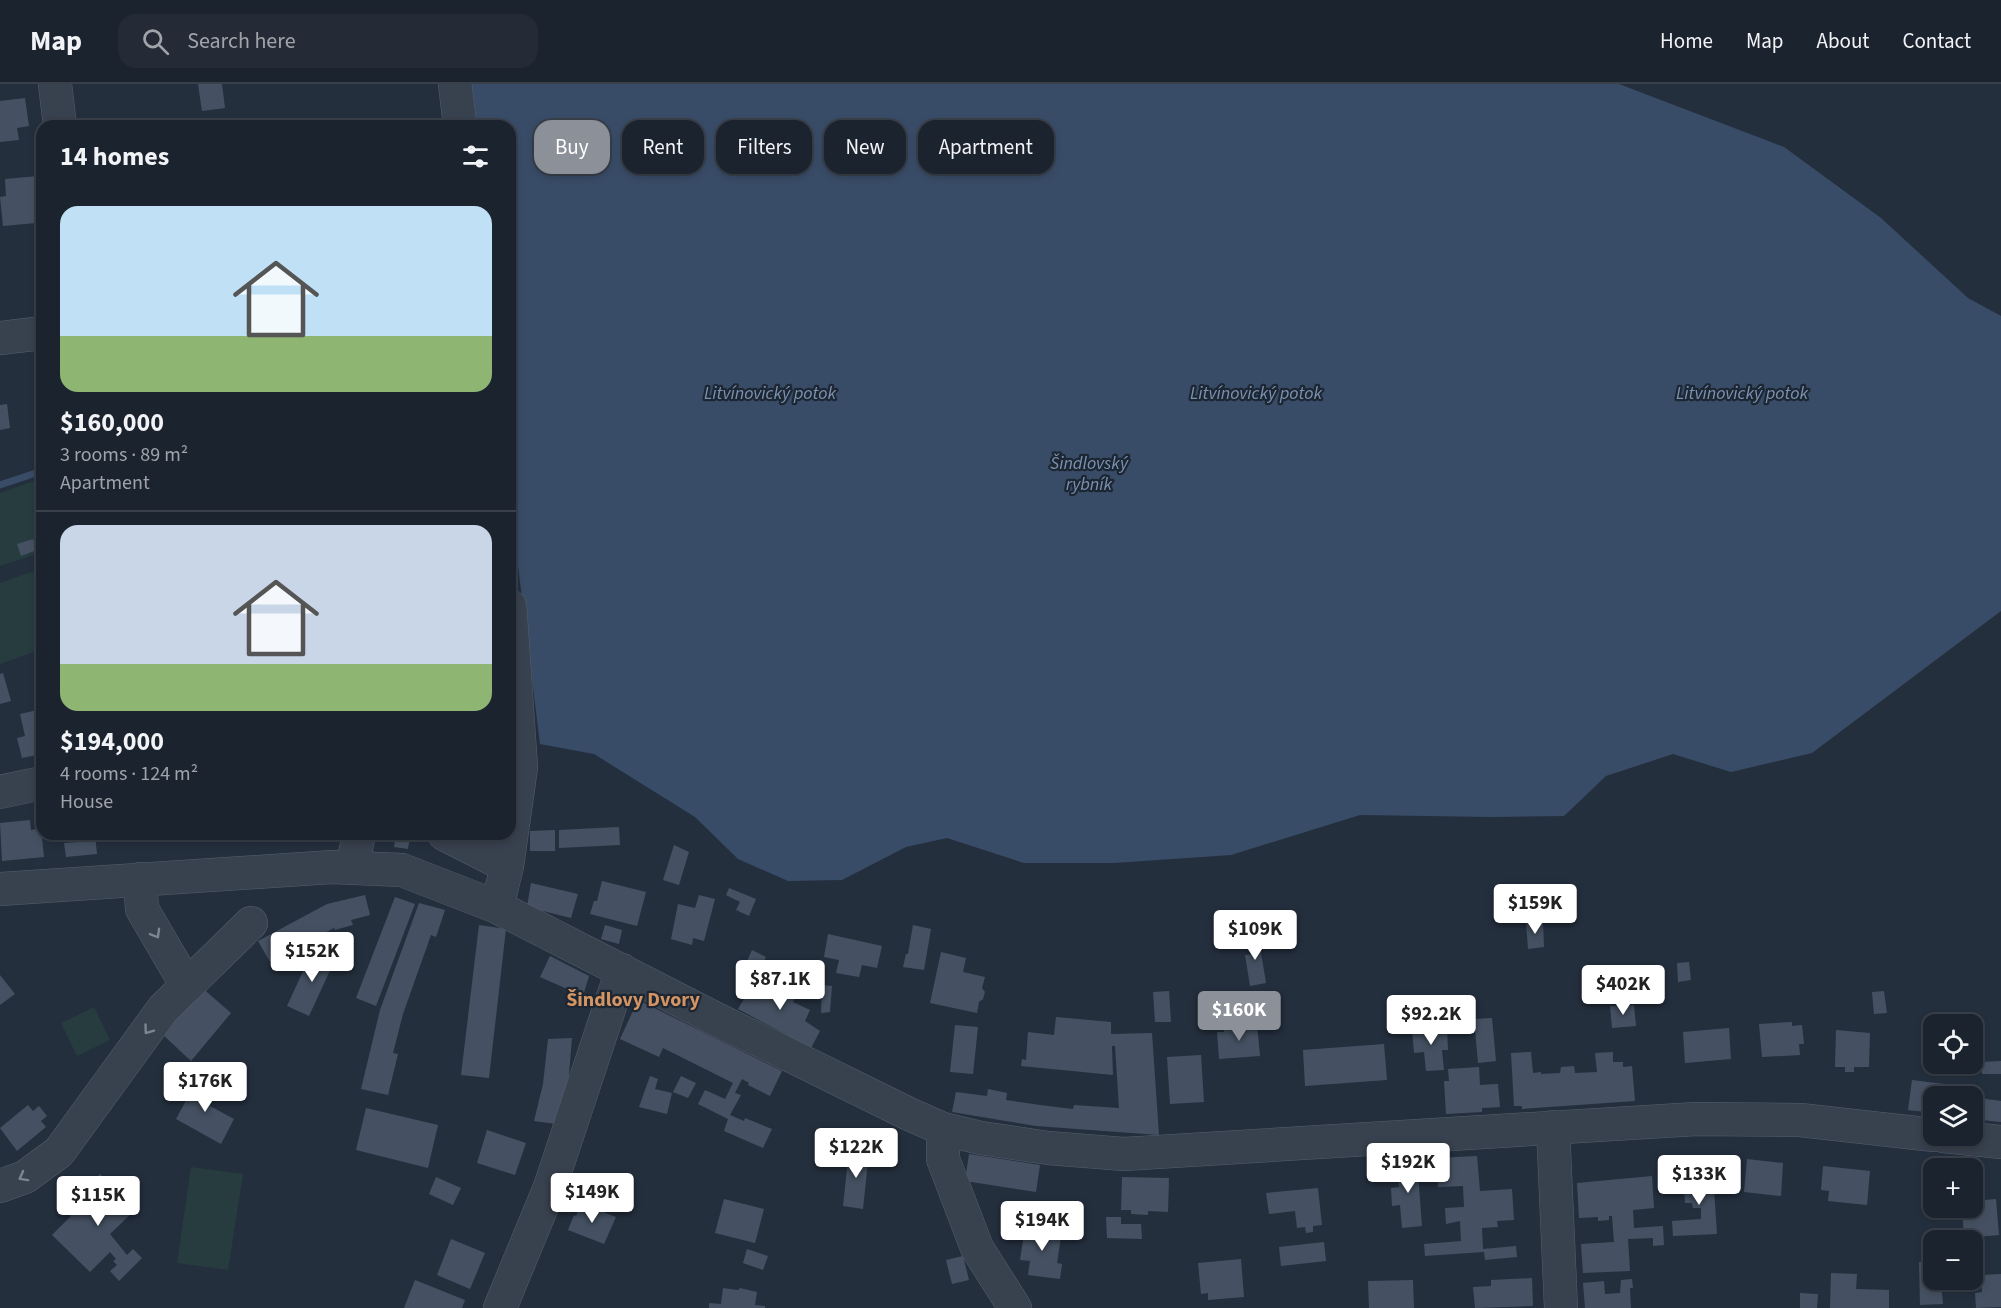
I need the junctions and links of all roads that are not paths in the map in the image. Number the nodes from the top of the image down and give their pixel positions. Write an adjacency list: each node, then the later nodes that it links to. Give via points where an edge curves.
1 (55, 84): 3 (street)
2 (455, 84): 4 (street)
3 (59, 120)
4 (459, 120)
5 (36, 334): 6 (street)
6 (0, 338)
7 (516, 694): 10 (street, via 521,767)
8 (36, 784): 9 (street)
9 (0, 792)
10 (516, 802)
11 (358, 840): 15 (street)
12 (456, 840): 14 (street)
13 (511, 840): 14 (street)
14 (507, 866): 18 (street)
15 (352, 868): 16 (street); 18 (street, via 402,870)
16 (140, 879): 17 (street); 21 (street, one-way to 21, via 142,909)
17 (0, 889)
18 (497, 907): 20 (street)
19 (251, 923): 21 (street)
20 (622, 970): 23 (street); 28 (street, via 550,1187)
21 (187, 986): 27 (street, one-way to 27, via 163,1010 59,1152 25,1177)
22 (1553, 1127): 23 (street, via 1124,1154 1048,1148); 24 (street, via 1696,1119 1800,1120); 30 (street)
23 (943, 1129): 29 (street, via 943,1159 977,1248)
24 (1923, 1134)
25 (1983, 1140): 26 (street)
26 (2001, 1142)
27 (0, 1186)
28 (500, 1308)
29 (1015, 1308)
30 (1561, 1308)

